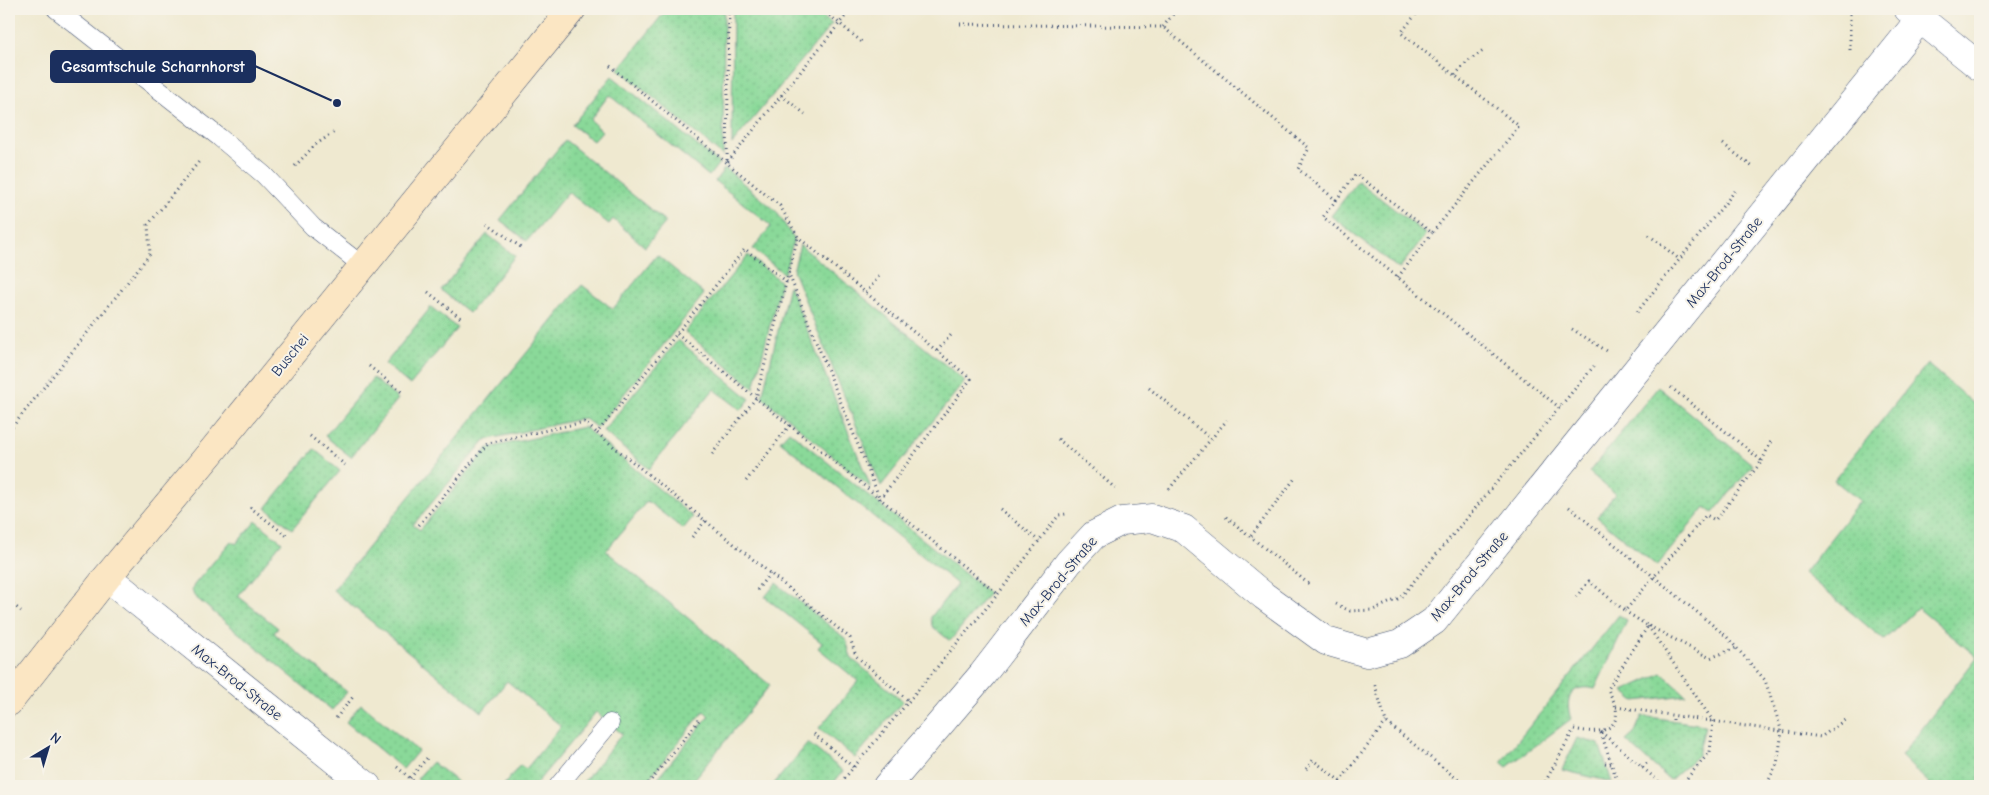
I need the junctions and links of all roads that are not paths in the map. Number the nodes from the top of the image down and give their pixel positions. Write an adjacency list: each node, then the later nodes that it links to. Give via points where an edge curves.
1 (56, 9): 5 (lane, via 219,137 264,175 313,227)
2 (572, 9): 5 (street, Buschei)
3 (1914, 14): 4 (street); 11 (street, Max-Brod-Straße, via 1642,364 1434,622 1400,644 1367,653 1326,641 1264,596 1184,529 1152,518 1122,521 1094,535 1069,562 982,675)
4 (1980, 67)
5 (363, 266): 6 (street, Buschei)
6 (107, 577): 7 (street, Buschei); 9 (street, Max-Brod-Straße)
7 (9, 702)
8 (610, 723): 10 (lane)
9 (367, 786)
10 (558, 786)
11 (887, 786)

